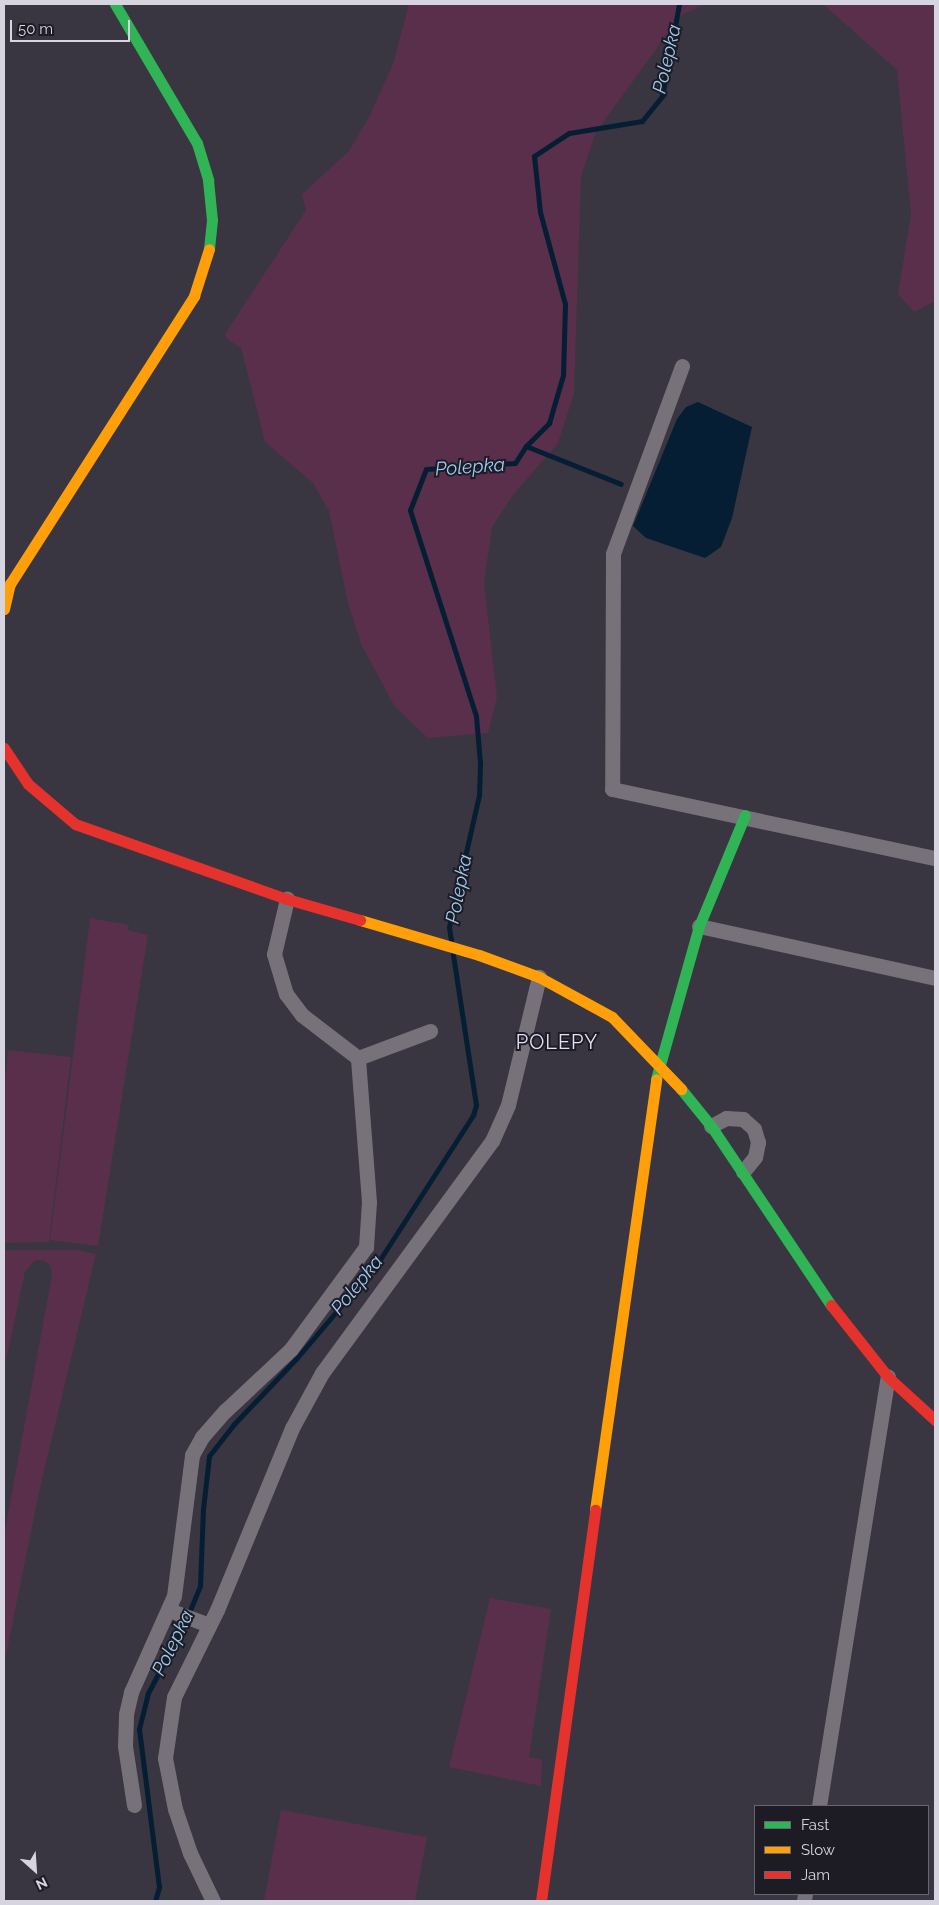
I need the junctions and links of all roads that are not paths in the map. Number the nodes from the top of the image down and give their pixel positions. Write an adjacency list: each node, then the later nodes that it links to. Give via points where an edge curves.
1 (116, 4): 3 (street, via 197,144 208,180 212,220 209,251 194,296 10,584)
2 (682, 366): 5 (street, via 613,554 612,789)
3 (4, 609)
4 (4, 748): 7 (street, via 28,784 75,824)
5 (745, 815): 6 (street); 8 (street)
6 (935, 858)
7 (286, 899): 9 (street, via 479,955); 12 (street, via 274,954 289,1001 302,1015)
8 (699, 926): 10 (street); 13 (street)
9 (539, 977): 13 (street, via 612,1017); 19 (street, via 508,1105 492,1141 322,1373 292,1428)
10 (935, 978)
11 (430, 1031): 12 (street)
12 (358, 1058): 18 (street, via 369,1202 366,1247 291,1348 225,1410 196,1446 189,1467)
13 (658, 1062): 14 (street); 23 (street)
14 (711, 1126): 15 (street); 15 (street, via 726,1118 743,1119 754,1129 758,1142 755,1157)
15 (743, 1172): 16 (street, via 843,1322)
16 (888, 1377): 17 (street); 21 (street)
17 (935, 1420)
18 (174, 1612): 19 (street); 20 (street, via 141,1668 126,1714 125,1746)
19 (203, 1623): 22 (street, via 174,1697 165,1758 175,1809 190,1853)
20 (134, 1805)
21 (819, 1805)
22 (214, 1901)
23 (541, 1901)

